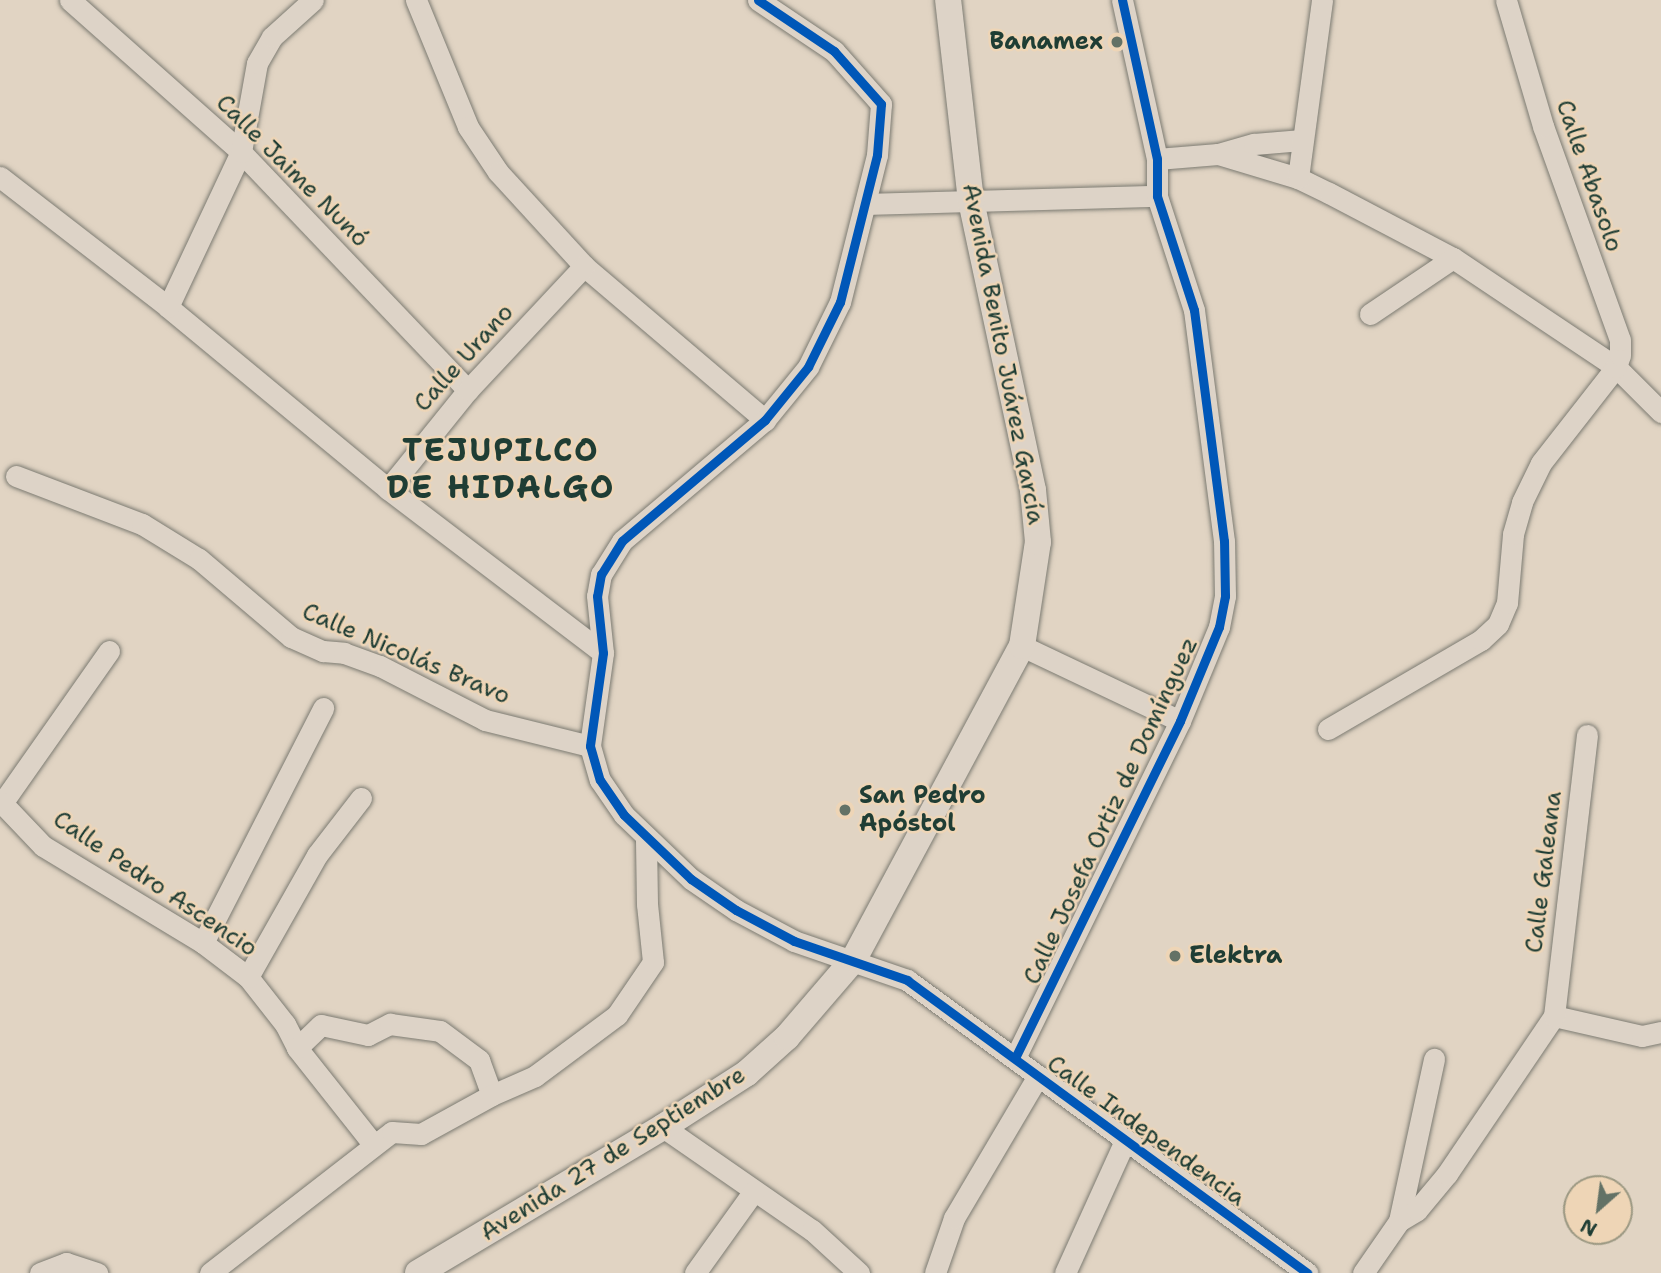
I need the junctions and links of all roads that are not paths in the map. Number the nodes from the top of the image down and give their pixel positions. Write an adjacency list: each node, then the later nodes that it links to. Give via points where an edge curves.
1 (313, 0): 10 (street, via 272,37 257,62)
2 (416, 0): 19 (street, via 468,127 498,172)
3 (948, 0): 16 (main road, Avenida Benito Juárez García)
4 (1122, 0): 12 (street, Calle Josefa Ortiz de Domínguez)
5 (1322, 0): 9 (street)
6 (1506, 0): 22 (street, Calle Abasolo, via 1543,126 1620,340)
7 (76, 2): 10 (street, Calle Jaime Nunó)
8 (770, 3): 17 (street, via 834,51 881,104 877,155)
9 (1302, 140): 11 (street, via 1254,144); 14 (street)
10 (240, 152): 20 (street); 23 (street, Calle Jaime Nunó)
11 (1218, 154): 12 (street); 14 (street)
12 (1157, 159): 15 (street, Calle Josefa Ortiz de Domínguez)
13 (0, 177): 20 (street)
14 (1298, 178): 18 (street)
15 (1157, 196): 16 (street); 32 (street, Calle Josefa Ortiz de Domínguez, via 1194,310 1224,541 1225,596 1219,627)
16 (971, 201): 17 (street); 28 (main road, Avenida Benito Juárez García, via 1033,490 1038,542)
17 (866, 204): 25 (street, via 827,334 808,367)
18 (1453, 258): 21 (street); 22 (street)
19 (584, 266): 23 (street, Calle Urano); 25 (street)
20 (168, 307): 27 (street)
21 (1370, 314)
22 (1616, 368): 24 (street); 33 (street, via 1541,463 1522,502 1513,534 1507,603 1498,624 1481,640)
23 (468, 390): 27 (street, Calle Urano)
24 (1661, 412)
25 (765, 420): 30 (street, via 622,541 601,574 597,596)
26 (16, 476): 35 (street, Calle Nicolás Bravo, via 142,524 199,559 291,637 380,666 485,720)
27 (388, 489): 30 (street)
28 (1022, 646): 32 (street); 39 (main road, Avenida Benito Juárez García)
29 (109, 651): 38 (street, Calle Pedro Ascencio, via 2,803 43,846)
30 (603, 653): 35 (street)
31 (323, 708): 38 (street)
32 (1180, 721): 44 (street, Calle Josefa Ortiz de Domínguez)
33 (1328, 729)
34 (1587, 735): 41 (street, Calle Galeana)
35 (590, 746): 37 (street, via 600,780)
36 (360, 798): 40 (street, via 317,855)
37 (646, 839): 39 (street, via 691,879 736,910 794,941); 47 (street, via 653,962 617,1015 535,1076)
38 (204, 943): 40 (street, Calle Pedro Ascencio)
39 (853, 959): 44 (street, Calle Independencia, via 906,980); 48 (main road, Avenida 27 de Septiembre, via 787,1037 747,1073)
40 (248, 976): 43 (street, Calle Pedro Ascencio, via 285,1024)
41 (1554, 1016): 42 (street, via 1642,1036); 52 (street, via 1447,1174 1417,1210)
42 (1661, 1032)
43 (297, 1048): 47 (street, via 321,1025 368,1035 390,1024 440,1031 479,1060); 50 (street, Calle Pedro Ascencio)
44 (1015, 1058): 46 (street, Calle Independencia)
45 (1434, 1059): 52 (street)
46 (1038, 1076): 49 (street, Calle Independencia); 59 (street, via 954,1218)
47 (492, 1095): 50 (street, via 421,1134 392,1132)
48 (663, 1127): 51 (street); 56 (main road, Avenida 27 de Septiembre)
49 (1125, 1141): 60 (street); 61 (street, Calle Independencia)
50 (373, 1144): 55 (street)
51 (754, 1191): 57 (street); 58 (street, via 812,1230)
52 (1399, 1221): 62 (street)
53 (40, 1273): 54 (street, via 66,1264)
54 (97, 1273)
55 (210, 1273)
56 (418, 1273)
57 (695, 1273)
58 (859, 1273)
59 (935, 1273)
60 (1065, 1273)
61 (1307, 1273)
62 (1363, 1273)

